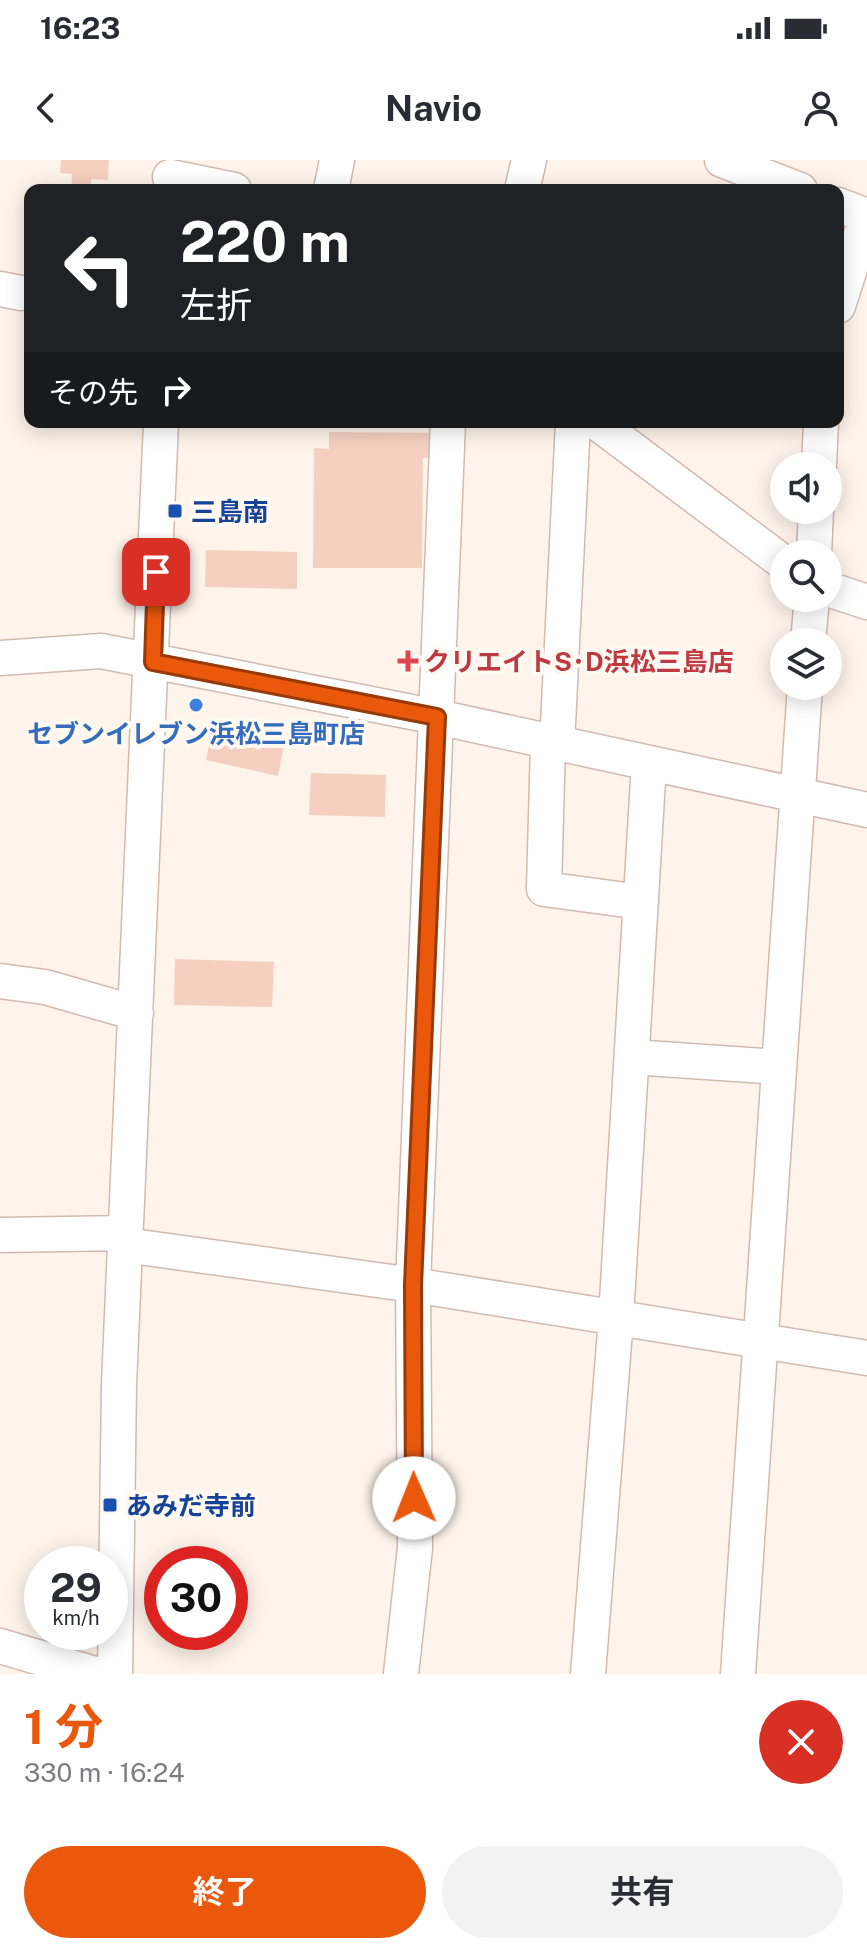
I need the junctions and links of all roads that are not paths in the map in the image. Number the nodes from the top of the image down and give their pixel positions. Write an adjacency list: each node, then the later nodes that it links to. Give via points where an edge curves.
1 (337, 160): 6 (street)
2 (529, 160): 7 (street)
3 (722, 160): 8 (street)
4 (170, 176): 5 (street)
5 (207, 184)
6 (332, 184)
7 (523, 184)
8 (784, 184)
9 (844, 207): 10 (street)
10 (867, 215): 11 (street)
11 (844, 287)
12 (161, 428): 22 (street)
13 (448, 428): 24 (street)
14 (573, 428): 25 (street)
15 (604, 428): 18 (street)
16 (821, 428): 17 (street)
17 (820, 452)
18 (770, 552)
19 (842, 594): 20 (street)
20 (867, 602)
21 (0, 658): 22 (street, via 101,651)
22 (153, 662): 24 (street); 31 (street)
23 (804, 700): 27 (street)
24 (437, 717): 25 (street); 36 (street)
25 (553, 743): 26 (street); 29 (street, via 544,889)
26 (649, 763): 27 (street); 29 (street)
27 (797, 795): 28 (street); 33 (street)
28 (867, 810)
29 (641, 902): 32 (street)
30 (0, 981): 31 (street, via 45,987)
31 (136, 1013): 35 (street)
32 (632, 1057): 33 (street); 37 (street)
33 (778, 1067): 38 (street)
34 (0, 1235): 35 (street)
35 (125, 1239): 36 (street); 42 (street)
36 (413, 1285): 37 (street); 43 (street, via 415,1548)
37 (616, 1318): 38 (street); 44 (street)
38 (760, 1341): 39 (street); 45 (street)
39 (867, 1358)
40 (0, 1646): 41 (street)
41 (95, 1674)
42 (115, 1674)
43 (401, 1674)
44 (588, 1674)
45 (738, 1674)

